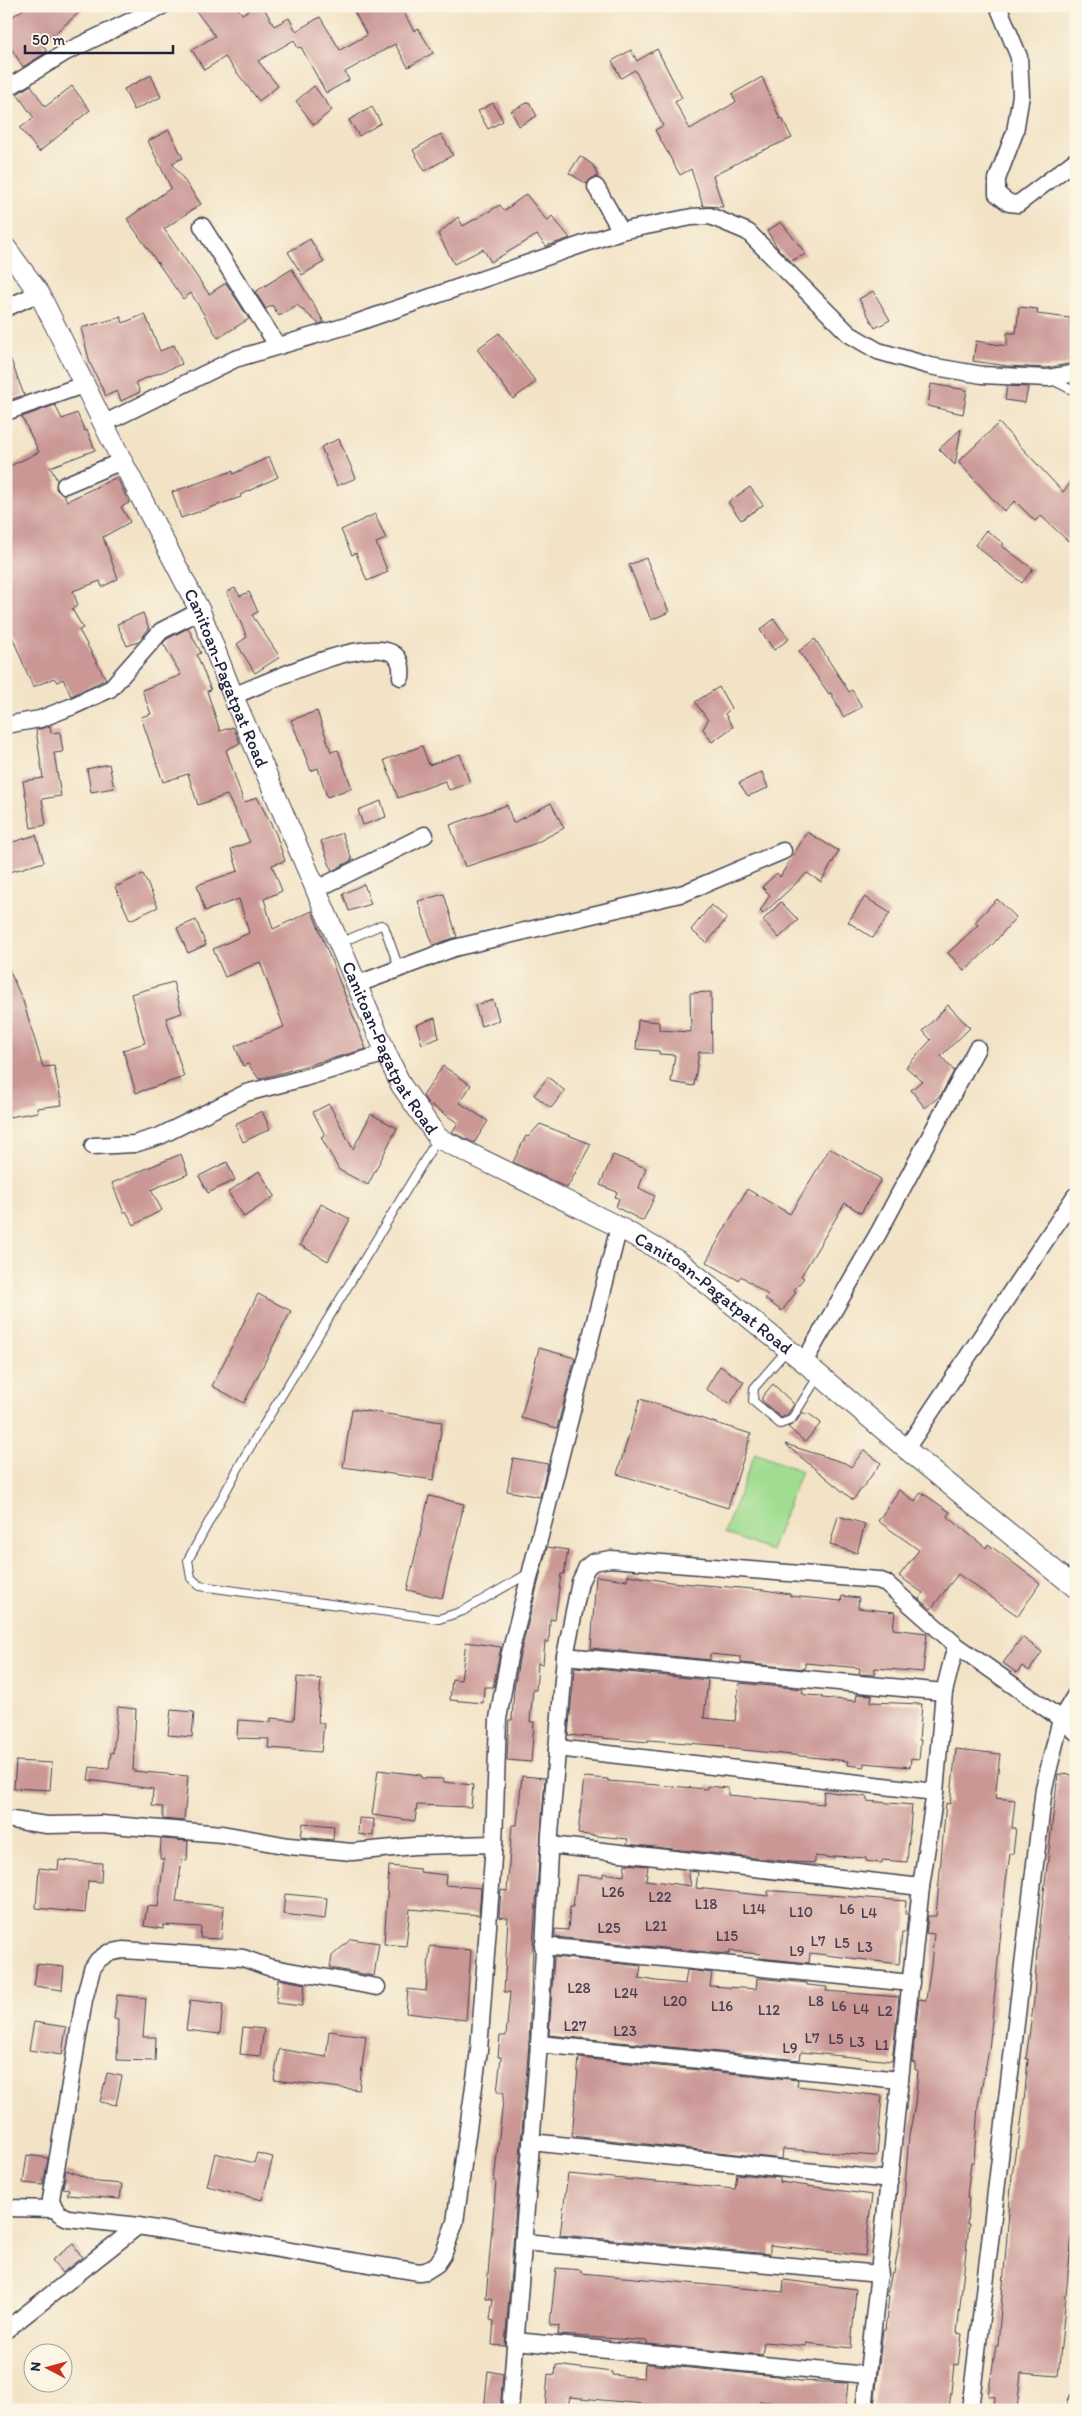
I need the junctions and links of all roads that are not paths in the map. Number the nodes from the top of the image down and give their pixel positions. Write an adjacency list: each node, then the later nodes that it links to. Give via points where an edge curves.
1 (162, 6): 3 (street, via 66,52)
2 (998, 6): 4 (street, via 1019,57 1020,95 1015,132 997,179 997,194 1008,203 1018,204)
3 (6, 89)
4 (1076, 160)
5 (596, 187): 7 (street)
6 (202, 226): 11 (street)
7 (621, 230): 11 (street, via 353,324); 13 (street, via 710,216 748,232 849,334 878,351 930,366 982,375)
8 (6, 248): 9 (street, Canitoan-Pagatpat Road)
9 (39, 294): 10 (street); 14 (street, Canitoan-Pagatpat Road)
10 (6, 308)
11 (277, 345): 17 (street, via 235,358)
12 (1076, 373): 13 (street)
13 (1048, 378): 15 (lane)
14 (84, 385): 16 (street); 17 (street, Canitoan-Pagatpat Road)
15 (1076, 392)
16 (6, 412)
17 (104, 423): 18 (street, Canitoan-Pagatpat Road)
18 (122, 461): 19 (street); 20 (street, Canitoan-Pagatpat Road)
19 (66, 484)
20 (200, 611): 22 (street, Canitoan-Pagatpat Road); 23 (street, via 160,631 110,688 40,719)
21 (401, 677): 22 (street, via 402,668 392,653 374,650 351,652)
22 (233, 696): 26 (street, Canitoan-Pagatpat Road)
23 (6, 725)
24 (425, 835): 26 (street)
25 (783, 851): 28 (street, via 684,893 454,948)
26 (315, 890): 27 (street, Canitoan-Pagatpat Road)
27 (340, 944): 28 (lane, via 384,926); 29 (street, Canitoan-Pagatpat Road)
28 (399, 968): 29 (street)
29 (358, 984): 31 (street, Canitoan-Pagatpat Road)
30 (977, 1048): 37 (street, via 879,1232)
31 (386, 1053): 32 (street, Canitoan-Pagatpat Road, via 401,1085); 33 (street, via 246,1093 160,1136 134,1144)
32 (438, 1138): 35 (street, Canitoan-Pagatpat Road); 40 (lane, via 246,1454 188,1560 191,1578 200,1586 439,1619 463,1611)
33 (93, 1146)
34 (1076, 1196): 39 (street)
35 (619, 1227): 36 (street, Canitoan-Pagatpat Road, via 680,1262); 40 (street)
36 (788, 1349): 37 (street, Canitoan-Pagatpat Road); 38 (lane, via 754,1388 753,1401 768,1414 780,1424 791,1420)
37 (804, 1362): 38 (street, Canitoan-Pagatpat Road)
38 (819, 1375): 39 (street, Canitoan-Pagatpat Road)
39 (906, 1449): 41 (street, Canitoan-Pagatpat Road)
40 (530, 1573): 51 (street, via 498,1719)
41 (1076, 1588)
42 (956, 1645): 43 (street, via 886,1583 878,1580 610,1559 593,1562 580,1582); 44 (street); 46 (street)
43 (566, 1656): 44 (street); 48 (street)
44 (944, 1692): 49 (street)
45 (1076, 1694): 46 (street)
46 (1061, 1719): 47 (street); 72 (street, via 1044,1788)
47 (1076, 1732)
48 (558, 1748): 49 (street); 52 (street)
49 (935, 1792): 53 (street)
50 (12, 1820): 51 (street, via 47,1825 101,1824 222,1834 289,1846 352,1852 414,1846)
51 (494, 1844): 63 (street, via 479,2050 455,2222 437,2264 419,2272)
52 (550, 1845): 53 (street); 54 (street)
53 (921, 1887): 55 (street)
54 (542, 1946): 55 (street); 57 (street)
55 (910, 1983): 58 (street)
56 (377, 1986): 62 (street, via 268,1967 243,1958 122,1950 103,1955 92,1969 84,2000 52,2185)
57 (538, 2044): 58 (street); 59 (street)
58 (900, 2080): 60 (street)
59 (532, 2142): 60 (street); 64 (street)
60 (890, 2180): 65 (street)
61 (6, 2208): 62 (street)
62 (54, 2209): 63 (street, via 68,2218)
63 (138, 2226): 66 (street)
64 (523, 2242): 65 (street); 67 (street)
65 (880, 2274): 68 (street)
66 (6, 2330)
67 (516, 2341): 68 (street); 70 (street)
68 (867, 2375): 71 (street)
69 (1076, 2402): 73 (street)
70 (510, 2410)
71 (864, 2410)
72 (970, 2410)
73 (1075, 2410)

